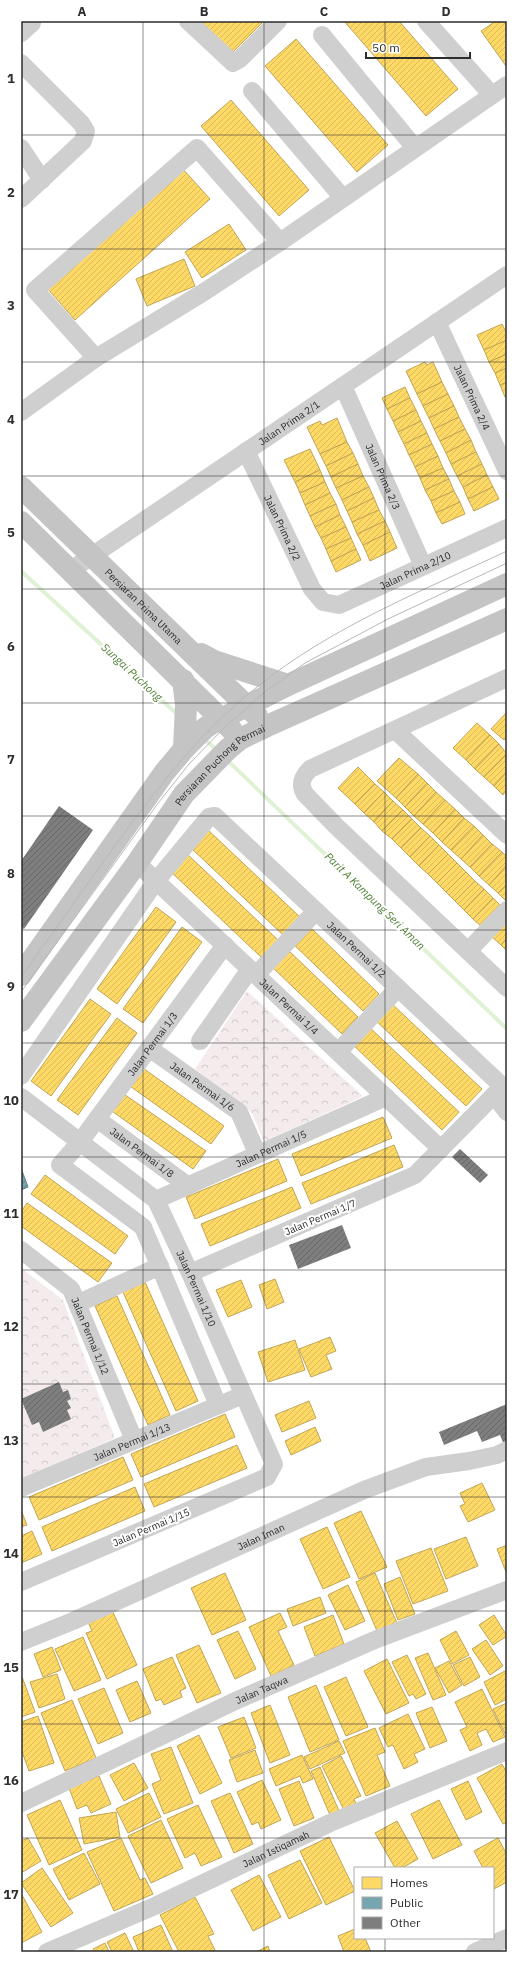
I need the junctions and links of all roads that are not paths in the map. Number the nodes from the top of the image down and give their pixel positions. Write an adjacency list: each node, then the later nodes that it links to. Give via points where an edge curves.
1 (188, 21): 2 (street, via 233,63)
2 (278, 21)
3 (426, 21): 8 (street)
4 (322, 36): 10 (street)
5 (21, 63): 11 (street, via 86,131 83,141)
6 (507, 85): 8 (street)
7 (252, 91): 12 (street)
8 (492, 95): 10 (street)
9 (21, 148): 11 (street)
10 (415, 148): 12 (street)
11 (42, 180): 13 (street)
12 (343, 198): 14 (street)
13 (21, 199)
14 (280, 242): 17 (street); 17 (street, via 197,148 35,290)
15 (507, 275): 16 (street, Jalan Prima 2/1)
16 (437, 322): 18 (street, Jalan Prima 2/1); 21 (street, Jalan Prima 2/4)
17 (96, 358): 19 (street)
18 (343, 386): 20 (street, Jalan Prima 2/1); 26 (street, Jalan Prima 2/3)
19 (21, 412)
20 (246, 451): 25 (street, Jalan Prima 2/1); 29 (street, Jalan Prima 2/2, via 312,589)
21 (507, 471)
22 (21, 487): 25 (main road, Persiaran Prima Utama)
23 (21, 522): 27 (main road)
24 (507, 528): 26 (street, Jalan Prima 2/10)
25 (92, 556): 27 (street, Jalan Prima 2/1); 31 (main road, Persiaran Prima Utama)
26 (423, 566): 29 (street, Jalan Prima 2/10, via 338,605)
27 (71, 570): 33 (main road)
28 (507, 584): 34 (main road)
29 (323, 602)
30 (507, 619): 37 (main road, Persiaran Puchong Permai)
31 (187, 647): 34 (main road, via 214,661); 35 (main road, Persiaran Prima Utama)
32 (507, 678): 38 (street)
33 (182, 680): 36 (main road); 40 (main road, via 186,705)
34 (288, 685): 35 (main road)
35 (247, 707): 36 (main road); 37 (main road, Persiaran Prima Utama)
36 (213, 723): 39 (main road); 40 (main road)
37 (267, 726): 39 (main road, Persiaran Puchong Permai)
38 (395, 730): 41 (street); 47 (street, via 310,769 303,776 301,788 336,826)
39 (234, 744): 42 (main road, Persiaran Puchong Permai, via 184,794)
40 (184, 749): 49 (main road)
41 (507, 835)
42 (137, 863): 43 (street, Jalan Permai 1/4); 52 (main road, Persiaran Puchong Permai)
43 (156, 881): 45 (street, Jalan Permai 1/2, via 209,817 215,816); 46 (street, Jalan Permai 1/4); 56 (street)
44 (507, 910): 47 (street)
45 (316, 911): 48 (street); 50 (street, Jalan Permai 1/2)
46 (225, 946): 48 (street, Jalan Permai 1/4); 54 (street, Jalan Permai 1/3)
47 (468, 951): 51 (street)
48 (253, 972): 53 (street); 55 (street, Jalan Permai 1/4)
49 (21, 975)
50 (398, 988): 55 (street); 57 (street, Jalan Permai 1/2, via 499,1083 498,1091)
51 (507, 988)
52 (21, 1021)
53 (200, 1041)
54 (149, 1048): 61 (street, Jalan Permai 1/3); 64 (street, Jalan Permai 1/6, via 239,1112)
55 (338, 1052): 59 (street, Jalan Permai 1/4)
56 (21, 1076)
57 (494, 1095): 60 (street); 63 (street)
58 (21, 1097): 62 (street, Jalan Permai 1/10)
59 (386, 1097): 63 (street, Jalan Permai 1/4); 64 (street, Jalan Permai 1/5)
60 (507, 1112)
61 (97, 1119): 62 (street, Jalan Permai 1/3); 65 (street, Jalan Permai 1/8)
62 (80, 1142): 66 (street, Jalan Permai 1/10); 68 (street, via 60,1165 144,1227)
63 (441, 1149): 69 (street, Jalan Permai 1/7, via 415,1176)
64 (257, 1154): 65 (street, Jalan Permai 1/5)
65 (187, 1185): 66 (street, Jalan Permai 1/5)
66 (156, 1200): 69 (street, Jalan Permai 1/10)
67 (21, 1250): 70 (street, Jalan Permai 1/12, via 71,1289)
68 (160, 1266): 70 (street); 72 (street)
69 (190, 1273): 71 (street, Jalan Permai 1/10)
70 (78, 1303): 73 (street, Jalan Permai 1/12)
71 (243, 1395): 72 (street, Jalan Permai 1/13); 75 (street, Jalan Permai 1/10)
72 (218, 1405): 73 (street, Jalan Permai 1/13)
73 (134, 1440): 76 (street, Jalan Permai 1/13)
74 (507, 1450): 79 (street, Jalan Iman, via 497,1455 426,1467 364,1490)
75 (274, 1464): 77 (street, Jalan Permai 1/15, via 266,1477)
76 (21, 1488)
77 (21, 1582)
78 (507, 1590): 81 (street, Jalan Taqwa, via 370,1642 233,1702)
79 (21, 1642)
80 (507, 1751): 83 (street, Jalan Istiqamah, via 330,1823 155,1906)
81 (21, 1803)
82 (507, 1938): 84 (street)
83 (47, 1952)
84 (475, 1952)

